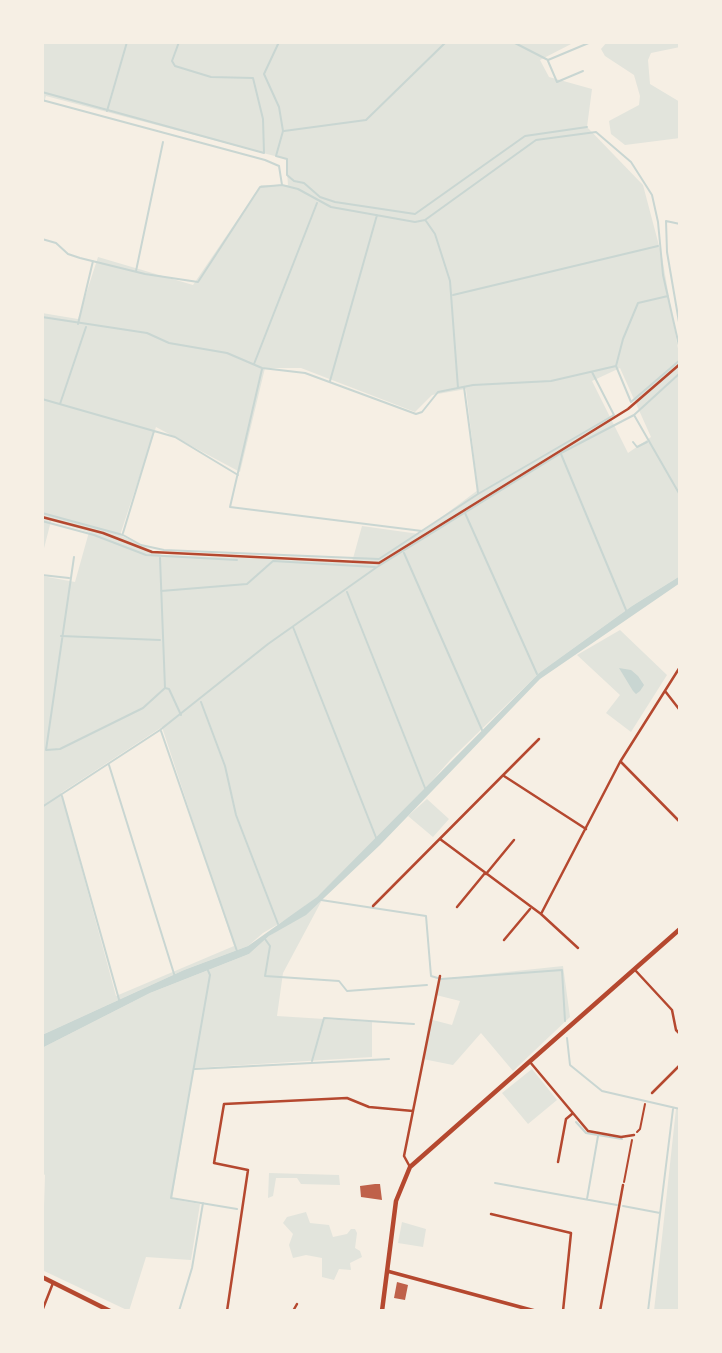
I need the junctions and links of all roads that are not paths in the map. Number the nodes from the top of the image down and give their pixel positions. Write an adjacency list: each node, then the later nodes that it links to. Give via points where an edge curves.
1 (680, 363): 2 (street, via 628,408 379,563 152,552)
2 (42, 517)
3 (680, 667): 4 (street)
4 (665, 691): 5 (street); 7 (street)
5 (679, 709)
6 (539, 738): 8 (street)
7 (620, 762): 9 (street); 10 (street)
8 (502, 775): 10 (street); 11 (street)
9 (680, 822)
10 (586, 829): 17 (street)
11 (440, 839): 13 (street); 14 (street)
12 (514, 840): 13 (street)
13 (486, 873): 15 (street); 16 (street)
14 (373, 906)
15 (457, 907)
16 (530, 909): 17 (street); 19 (street)
17 (541, 914): 20 (street)
18 (680, 929): 21 (main road)
19 (504, 940)
20 (578, 948)
21 (635, 970): 23 (street, via 672,1010); 24 (main road)
22 (440, 976): 27 (street)
23 (680, 1034)
24 (530, 1062): 28 (street); 31 (main road)
25 (680, 1065): 26 (street)
26 (652, 1093)
27 (412, 1111): 31 (street, via 404,1156); 40 (street, via 369,1107 347,1098 224,1104 214,1163 248,1170)
28 (572, 1114): 29 (street, via 588,1131); 30 (street, via 566,1119)
29 (634, 1135)
30 (558, 1162)
31 (410, 1167): 34 (main road, via 396,1201)
32 (623, 1185): 45 (street)
33 (491, 1214): 44 (street, via 571,1233)
34 (387, 1271): 42 (main road); 43 (street)
35 (42, 1278): 36 (main road)
36 (53, 1283): 38 (street); 39 (main road)
37 (298, 1304): 41 (street)
38 (42, 1311)
39 (110, 1311)
40 (227, 1311)
41 (293, 1311)
42 (382, 1311)
43 (535, 1311)
44 (563, 1311)
45 (600, 1311)

